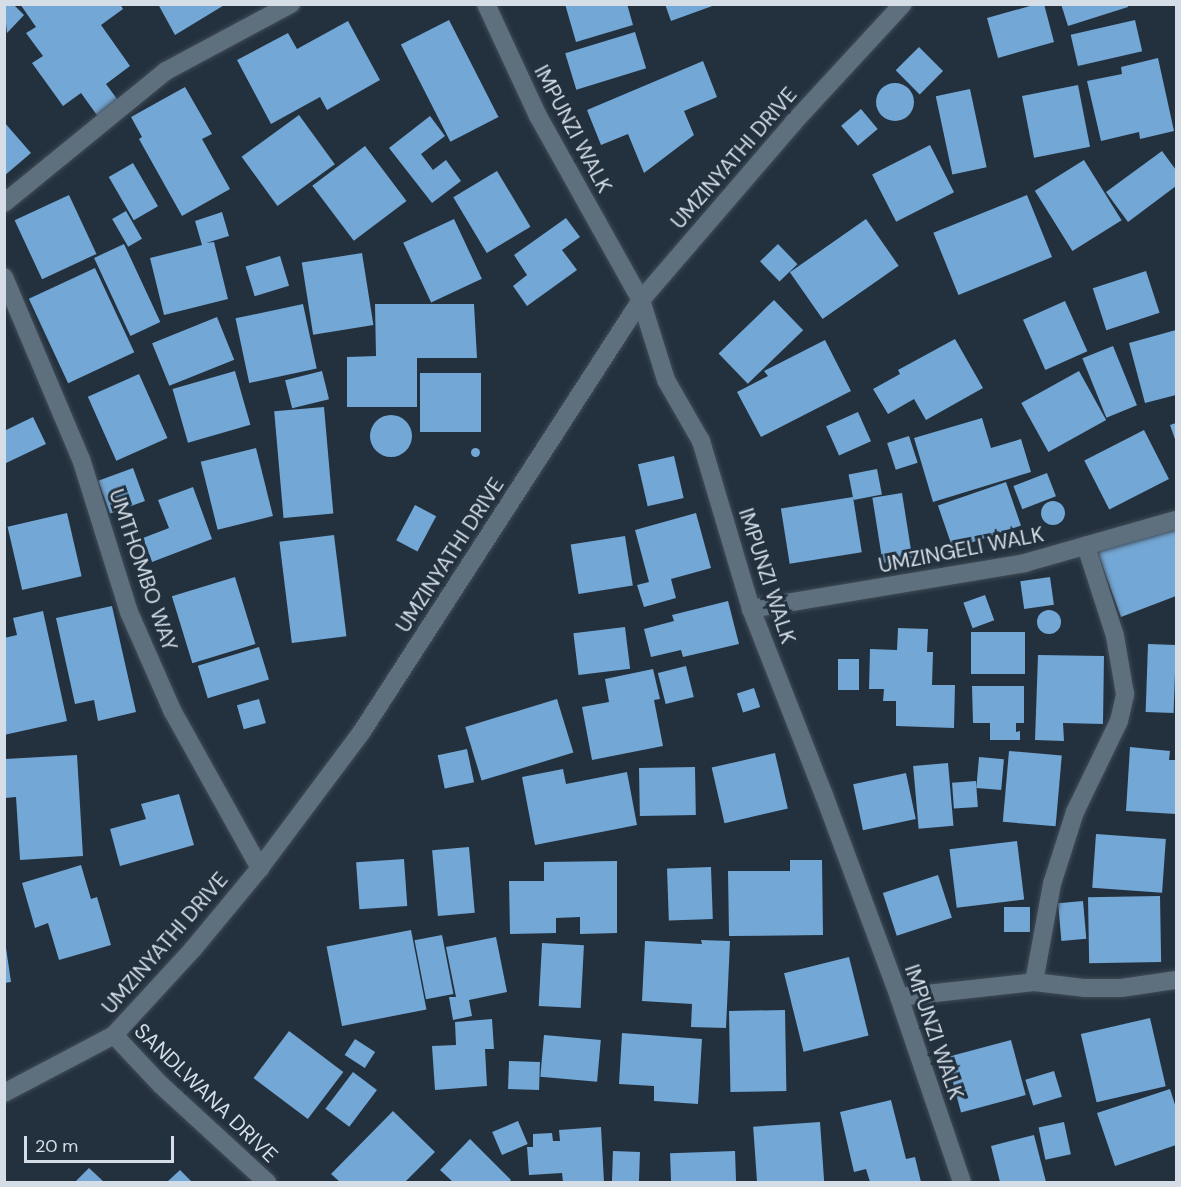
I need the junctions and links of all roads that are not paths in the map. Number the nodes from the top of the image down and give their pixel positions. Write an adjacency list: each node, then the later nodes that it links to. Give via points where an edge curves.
1 (291, 4): 4 (street, via 165,71)
2 (486, 4): 6 (street, IMPUNZI WALK, via 538,116)
3 (903, 4): 6 (street, UMZINYATHI DRIVE, via 793,123)
4 (4, 203)
5 (4, 277): 10 (street, UMTHOMBO WAY, via 81,459 129,612 173,712)
6 (642, 300): 9 (street, IMPUNZI WALK, via 666,380 701,441); 10 (street, UMZINYATHI DRIVE, via 361,733)
7 (1176, 520): 8 (street, UMZINGELI WALK)
8 (1086, 546): 9 (street, UMZINGELI WALK, via 1014,565); 12 (street, via 1115,636 1125,694 1119,721 1075,812 1052,884)
9 (751, 609): 13 (street, IMPUNZI WALK)
10 (260, 868): 14 (street, UMZINYATHI DRIVE, via 193,950)
11 (1176, 980): 12 (street, via 1121,988)
12 (1034, 982): 13 (street)
13 (898, 997): 17 (street, IMPUNZI WALK)
14 (114, 1035): 15 (street, UMZINYATHI DRIVE); 16 (street, SANDLWANA DRIVE, via 161,1085)
15 (4, 1093)
16 (267, 1182)
17 (962, 1182)

